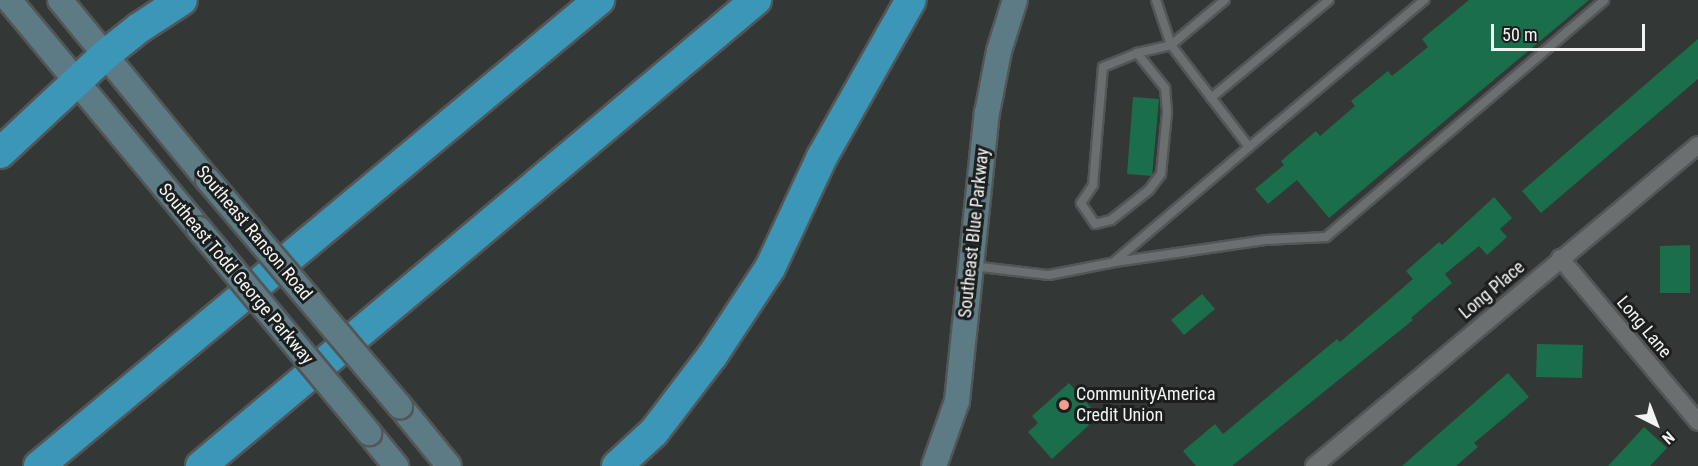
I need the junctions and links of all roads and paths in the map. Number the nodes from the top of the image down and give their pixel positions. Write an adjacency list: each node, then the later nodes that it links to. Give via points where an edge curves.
1 (9, 0): 16 (main road)
2 (60, 0): 15 (main road, Southeast Ranson Road)
3 (182, 0): 15 (highway)
4 (599, 0): 25 (highway)
5 (756, 0): 26 (highway)
6 (911, 0): 29 (highway, via 822,157 770,268 712,356 661,422)
7 (1015, 0): 23 (main road, Southeast Blue Parkway, via 999,51 987,113)
8 (1156, 0): 13 (lane)
9 (1225, 0): 13 (lane)
10 (1329, 0): 17 (lane)
11 (1424, 0): 19 (lane)
12 (1604, 0): 22 (lane, via 1326,237 1266,240)
13 (1171, 45): 14 (lane); 17 (lane)
14 (1137, 53): 14 (lane, via 1103,67 1093,185 1081,203 1095,224 1111,220 1149,190 1161,174 1167,113 1165,87)
15 (105, 55): 16 (highway); 28 (main road, Southeast Ranson Road, bridge)
16 (76, 81): 20 (highway); 27 (main road, Southeast Todd George Parkway, bridge)
17 (1211, 98): 19 (lane)
18 (1698, 145): 21 (street, Long Place)
19 (1249, 147): 22 (lane)
20 (0, 153)
21 (1560, 258): 24 (street, Long Lane); 31 (street, Long Place)
22 (1114, 262): 23 (lane, via 1049,274)
23 (971, 266): 30 (main road, Southeast Blue Parkway, via 957,401)
24 (1698, 422)
25 (39, 466)
26 (201, 466)
27 (396, 466)
28 (449, 466)
29 (617, 466)
30 (934, 466)
31 (1314, 466)

